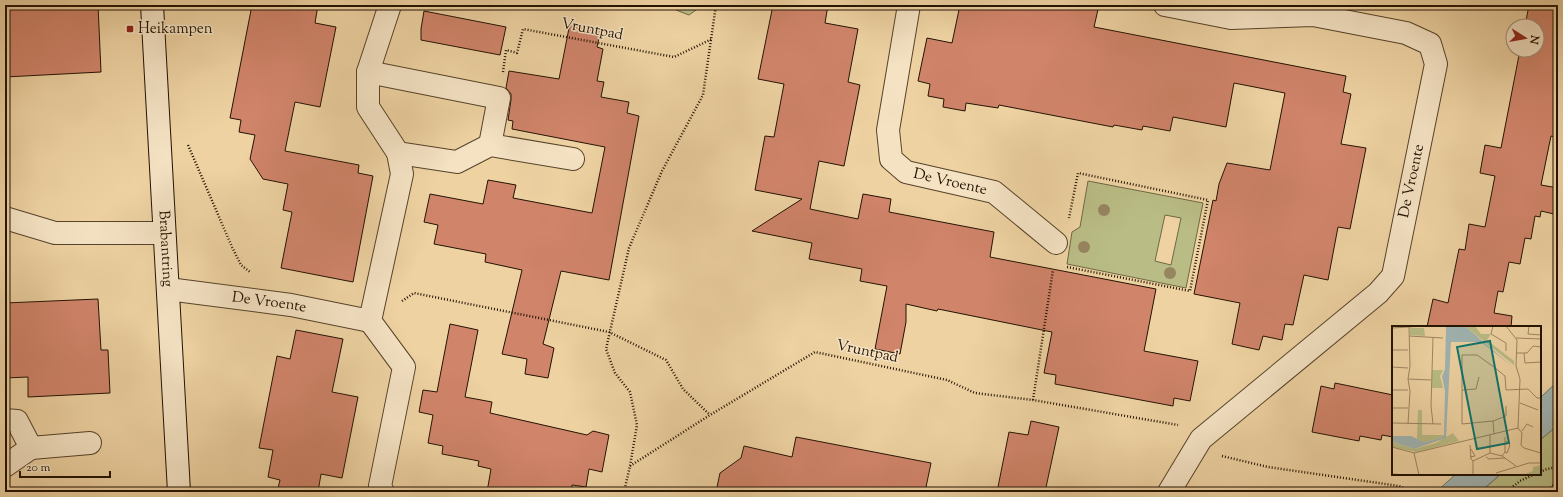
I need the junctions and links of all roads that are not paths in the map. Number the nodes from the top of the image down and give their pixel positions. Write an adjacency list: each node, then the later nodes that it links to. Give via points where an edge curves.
1 (152, 5): 10 (street, Brabantring)
2 (390, 5): 5 (street)
3 (909, 5): 11 (street, De Vroente, via 888,130 891,159 906,172 994,192)
4 (1165, 5): 20 (street, De Vroente, via 1231,18 1313,15 1406,33 1430,44 1436,64 1393,276 1378,293 1201,439)
5 (368, 72): 6 (street, via 499,98); 7 (street, via 368,107)
6 (490, 145): 7 (street, via 457,162); 8 (street)
7 (398, 153): 13 (street, via 402,174)
8 (573, 159)
9 (5, 218): 10 (street, via 55,233)
10 (163, 233): 12 (street, Brabantring)
11 (1056, 243)
12 (168, 289): 13 (street, De Vroente, via 291,306); 18 (street, Brabantring)
13 (370, 321): 19 (street, via 404,367 380,486)
14 (5, 420): 16 (street, via 16,421)
15 (90, 443): 16 (street)
16 (31, 448): 17 (street)
17 (5, 466)
18 (179, 492)
19 (383, 492)
20 (1169, 492)

